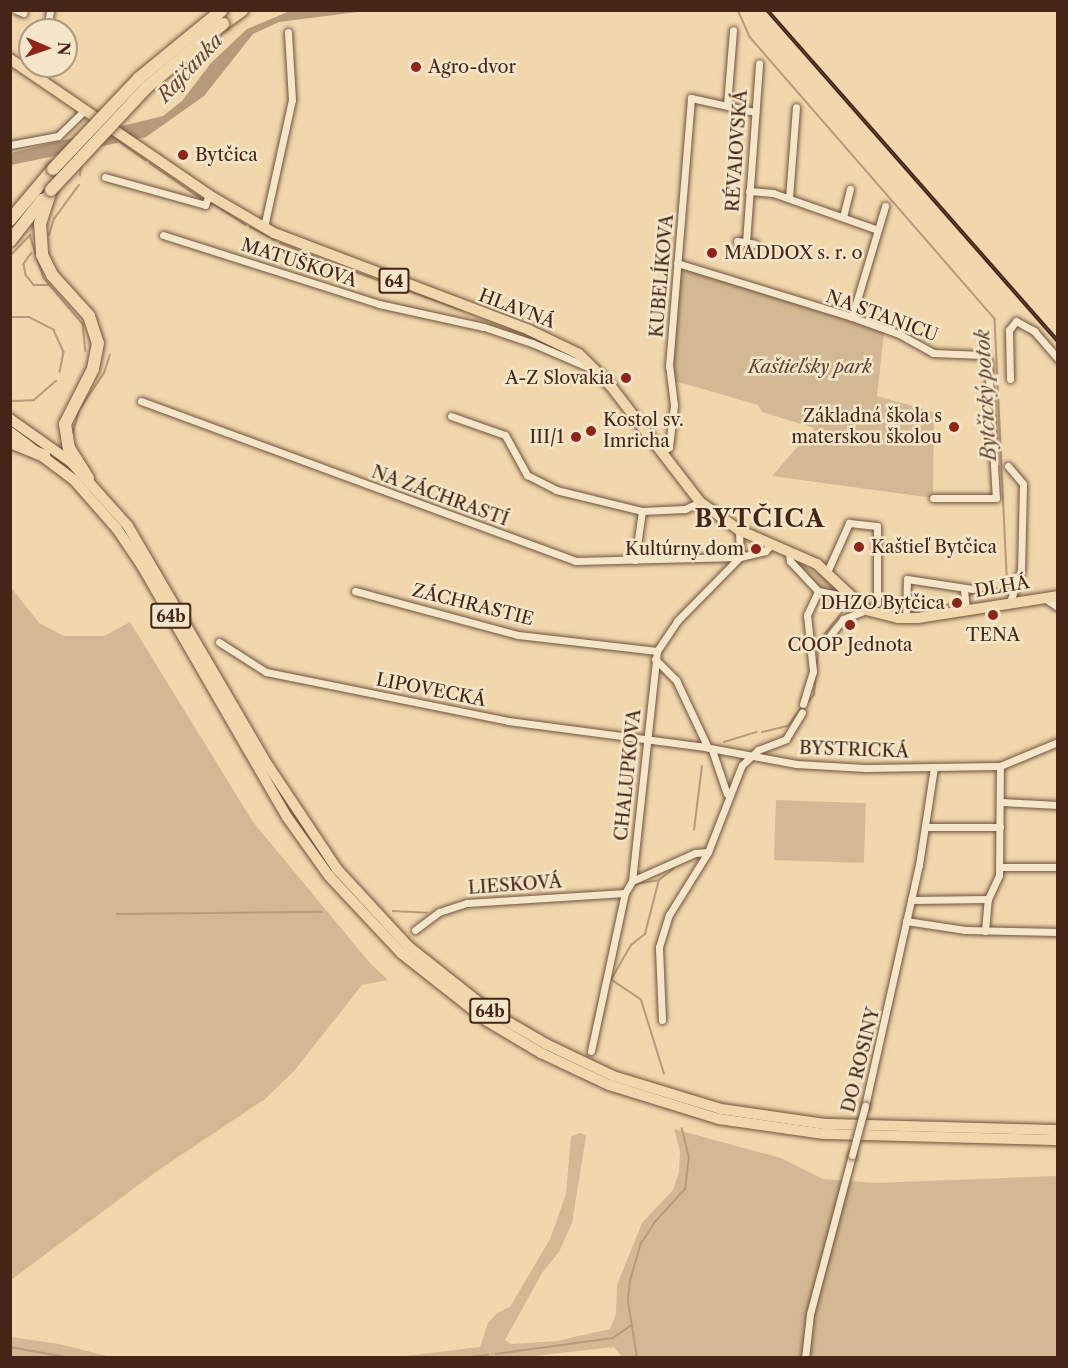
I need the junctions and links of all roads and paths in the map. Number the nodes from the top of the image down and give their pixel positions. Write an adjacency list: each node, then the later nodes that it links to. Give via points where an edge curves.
1 (222, 10): 13 (highway, bridge, via 139,78)
2 (242, 10): 13 (highway, bridge, via 147,87)
3 (733, 30): 7 (street)
4 (288, 32): 21 (street, via 292,100)
5 (759, 63): 9 (street, RÉVAIOVSKÁ)
6 (46, 78): 8 (main road, 64)
7 (727, 105): 9 (street); 28 (street, KUBELÍKOVA, via 691,98)
8 (85, 110): 11 (street, via 58,136); 16 (main road, HLAVNÁ / 64)
9 (755, 112): 15 (street, RÉVAIOVSKÁ)
10 (794, 112): 17 (street)
11 (10, 145)
12 (105, 177): 16 (street, via 205,205)
13 (46, 187): 20 (highway); 24 (highway); 41 (highway, via 40,223 42,255 52,275 89,316 98,343 93,369 65,424 69,448)
14 (850, 189): 19 (street)
15 (749, 191): 17 (street); 26 (street, RÉVAIOVSKÁ)
16 (209, 195): 21 (main road, HLAVNÁ / 64)
17 (789, 198): 19 (street)
18 (885, 206): 22 (street)
19 (843, 218): 22 (street)
20 (10, 220)
21 (264, 227): 31 (main road, HLAVNÁ / 64, via 324,255 545,336 579,354)
22 (878, 230): 29 (street)
23 (163, 235): 31 (street, MATUŠKOVA, via 379,304 484,327)
24 (10, 241)
25 (737, 241): 26 (street)
26 (746, 242): 27 (street)
27 (755, 244)
28 (677, 263): 29 (street, NA STANICU); 38 (street, KUBELÍKOVA, via 669,366 674,405 669,447)
29 (852, 317): 42 (street, NA STANICU, via 899,334 933,353 983,355 988,361 996,498)
30 (1058, 358): 32 (street, via 1034,331 1016,321 1009,330)
31 (597, 370): 38 (main road, HLAVNÁ / 64)
32 (1010, 379)
33 (141, 401): 49 (street, NA ZÁCHRASTÍ, via 575,561)
34 (451, 416): 44 (street, via 505,435 534,481)
35 (10, 419): 41 (main road, 64b, via 53,447)
36 (10, 432): 39 (main road, 64b)
37 (10, 442): 39 (highway)
38 (662, 453): 43 (main road, HLAVNÁ / 64)
39 (44, 456): 93 (main road, 64b, via 87,494 132,550 263,777 329,876 401,953 487,1021 601,1082 719,1119 842,1135)
40 (1008, 466): 56 (street, via 1023,484 1021,570)
41 (88, 479): 92 (main road, 64b, via 150,558 268,767 322,850 396,934 491,1012 613,1076 721,1109 834,1125)
42 (933, 498)
43 (700, 502): 44 (street, via 685,509); 45 (main road, DLHÁ / 64)
44 (642, 511): 49 (street)
45 (739, 530): 46 (main road, DLHÁ / 64); 48 (street)
46 (771, 545): 47 (main road, DLHÁ / 64); 48 (street, via 765,551)
47 (789, 552): 50 (main road, DLHÁ / 64); 52 (street, via 790,561)
48 (740, 557): 49 (street, NA ZÁCHRASTÍ); 64 (street, CHALUPKOVA, via 677,621)
49 (635, 560)
50 (827, 572): 54 (main road, DLHÁ / 64); 57 (street, via 849,523 877,526)
51 (355, 591): 64 (street, ZÁCHRASTIE, via 518,635)
52 (819, 591): 54 (street); 66 (street, via 807,615 813,671)
53 (1058, 596): 55 (main road, DLHÁ / 64)
54 (850, 597): 59 (main road, DLHÁ / 64)
55 (1043, 597): 56 (main road, DLHÁ / 64); 58 (street)
56 (1010, 602): 60 (main road, DLHÁ / 64)
57 (877, 603)
58 (1058, 607)
59 (866, 610): 61 (main road, DLHÁ / 64); 63 (street, via 843,619)
60 (966, 610): 61 (main road, DLHÁ / 64); 61 (street, via 966,593 908,579)
61 (906, 614)
62 (219, 642): 68 (street, LIPOVECKÁ, via 266,672 497,719)
63 (823, 644)
64 (657, 651): 65 (street, CHALUPKOVA)
65 (655, 659): 68 (street, CHALUPKOVA); 70 (street, via 676,680)
66 (803, 704)
67 (802, 712): 71 (street, via 786,738)
68 (646, 740): 70 (street, BYSTRICKÁ); 82 (street, CHALUPKOVA)
69 (1058, 742): 72 (street, BYSTRICKÁ)
70 (710, 749): 71 (street, BYSTRICKÁ); 74 (street)
71 (748, 757): 73 (street, BYSTRICKÁ, via 824,766); 74 (street)
72 (1000, 766): 73 (street, BYSTRICKÁ); 75 (street)
73 (934, 767): 78 (street, DO ROSINY)
74 (727, 794): 79 (street)
75 (1001, 802): 76 (street); 77 (street)
76 (1058, 805)
77 (1000, 826): 78 (street); 80 (street)
78 (925, 827): 85 (street, DO ROSINY)
79 (708, 852): 82 (street, via 695,853); 90 (street, via 663,929 657,969)
80 (1000, 867): 81 (street); 84 (street)
81 (1058, 867)
82 (632, 881): 83 (street, CHALUPKOVA)
83 (625, 893): 87 (street, LIESKOVÁ, via 467,903 439,912); 91 (street, CHALUPKOVA)
84 (988, 899): 85 (street); 88 (street)
85 (911, 900): 86 (street, DO ROSINY)
86 (906, 921): 88 (street); 94 (street, DO ROSINY, bridge, via 866,1106 810,1314)
87 (415, 930)
88 (985, 931): 89 (street)
89 (1058, 932)
90 (662, 1020)
91 (591, 1051)
92 (1058, 1130)
93 (1058, 1140)
94 (805, 1358)

